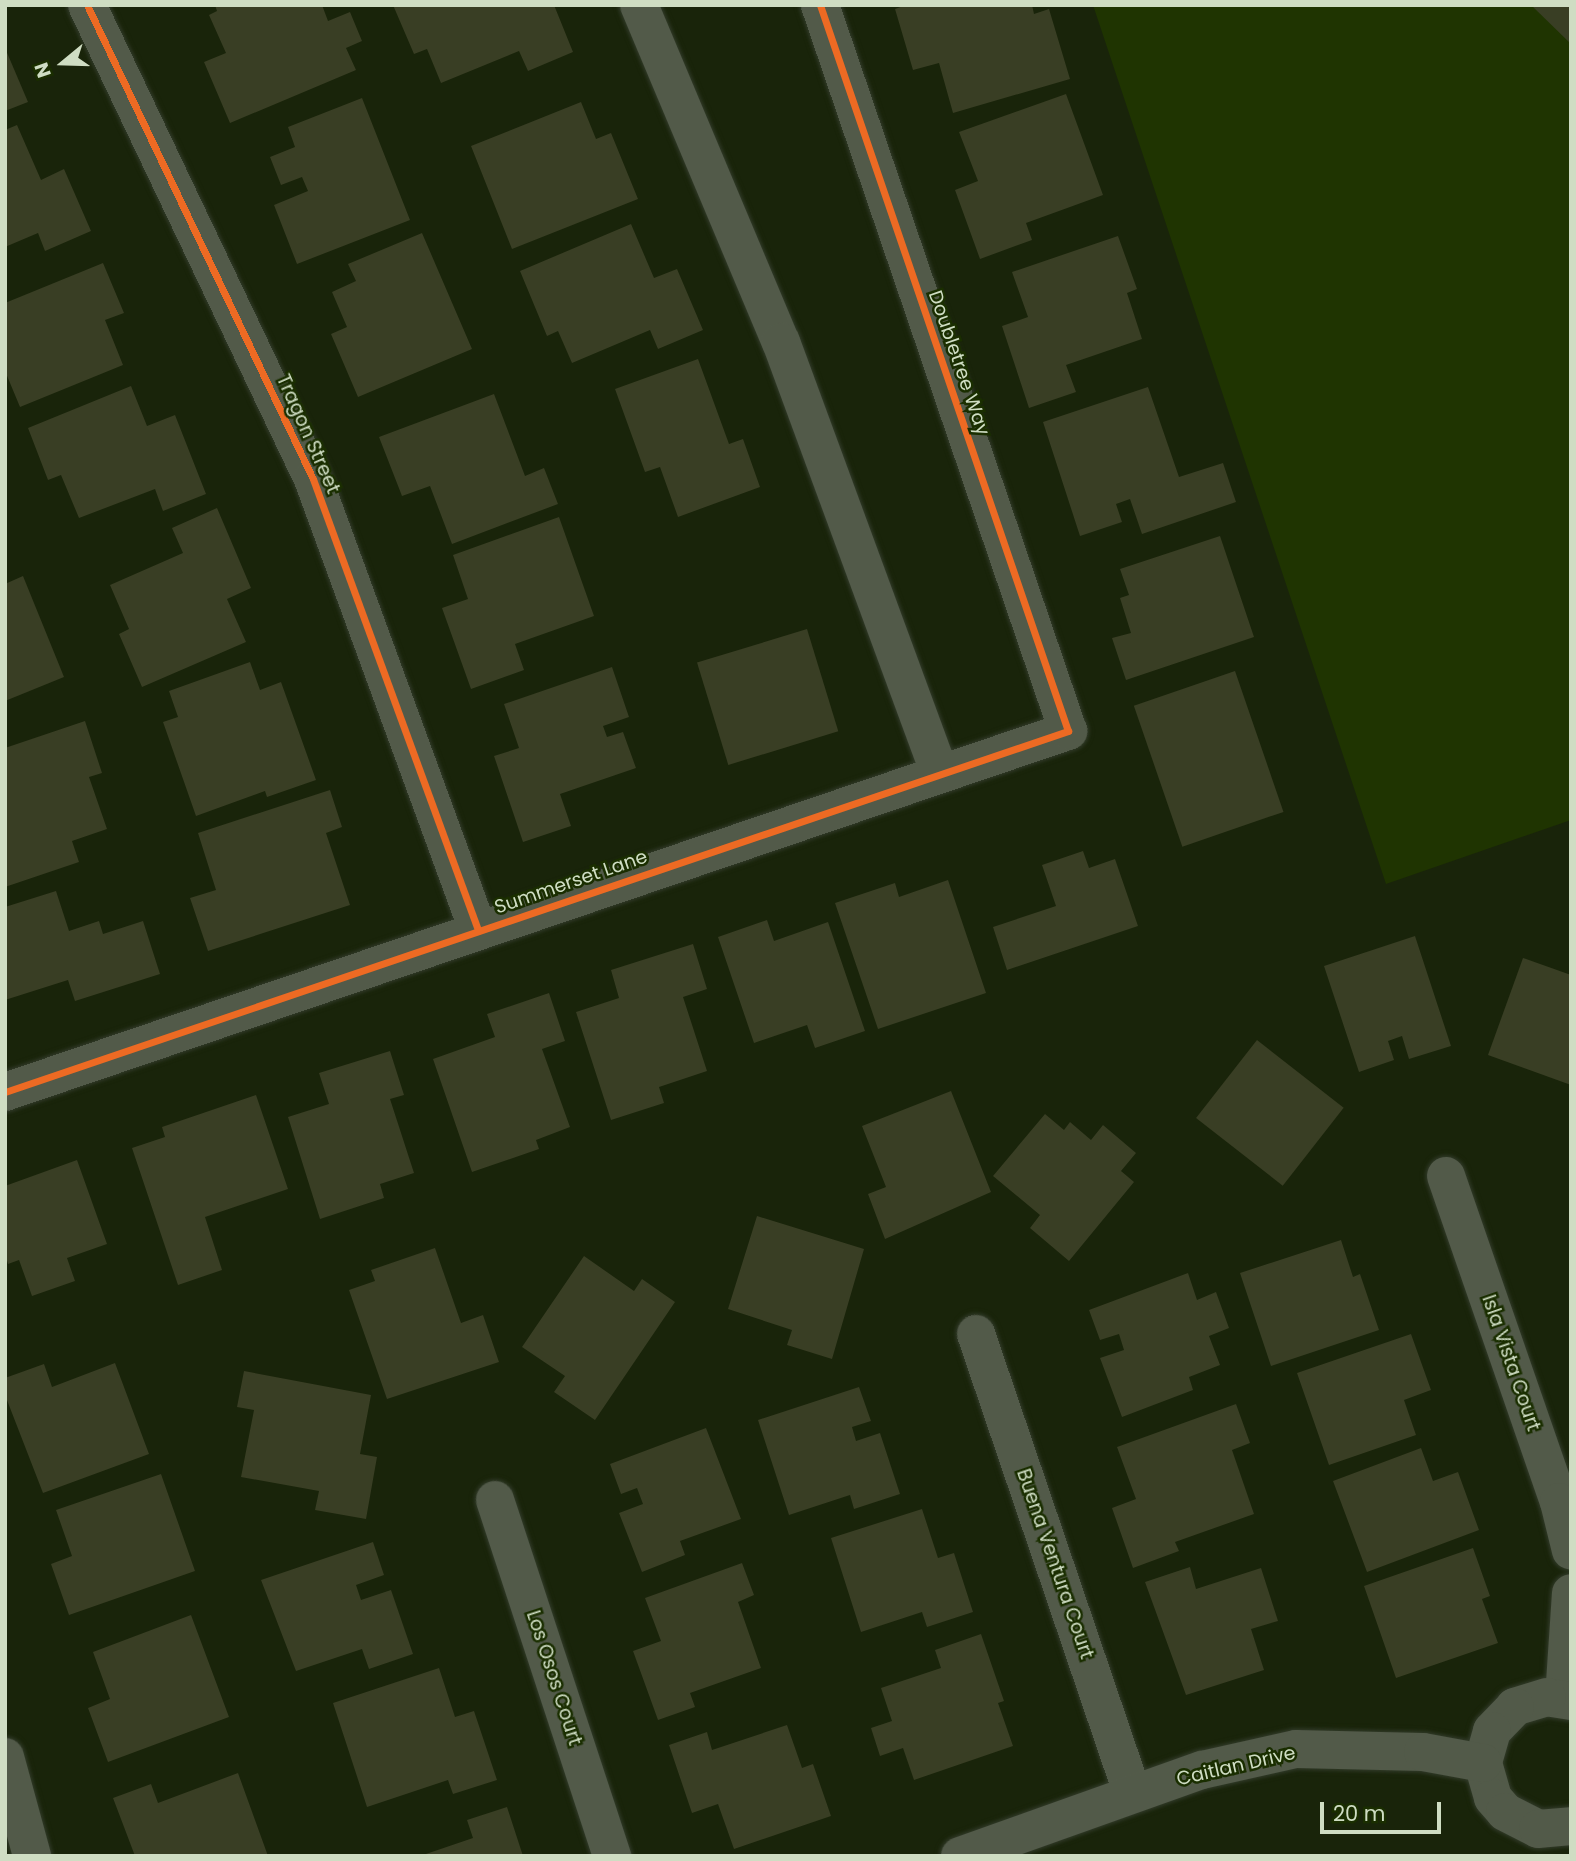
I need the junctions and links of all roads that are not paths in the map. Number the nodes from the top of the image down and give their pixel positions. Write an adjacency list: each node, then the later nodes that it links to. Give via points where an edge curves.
1 (87, 5): 6 (street, Tragon Street, via 313,479)
2 (639, 5): 5 (street, via 781,342)
3 (820, 5): 4 (street, Doubletree Way)
4 (1068, 731): 5 (street, Summerset Lane)
5 (940, 774): 6 (street, Summerset Lane)
6 (478, 931): 7 (street, Summerset Lane)
7 (5, 1092)
8 (1446, 1176): 11 (street, Isla Vista Court, via 1559,1502)
9 (976, 1334): 16 (street, Buena Ventura Court)
10 (495, 1500): 19 (street, Los Osos Court)
11 (1571, 1551)
12 (1571, 1593): 13 (street)
13 (1567, 1699): 15 (street, via 1530,1700 1502,1717 1492,1731)
14 (5, 1757): 18 (street)
15 (1483, 1763): 16 (street, Caitlan Drive, via 1423,1752 1296,1749 1202,1769); 17 (street, via 1493,1798 1520,1823)
16 (1133, 1794): 20 (street, Caitlan Drive)
17 (1548, 1837)
18 (32, 1856)
19 (612, 1856)
20 (960, 1856)

